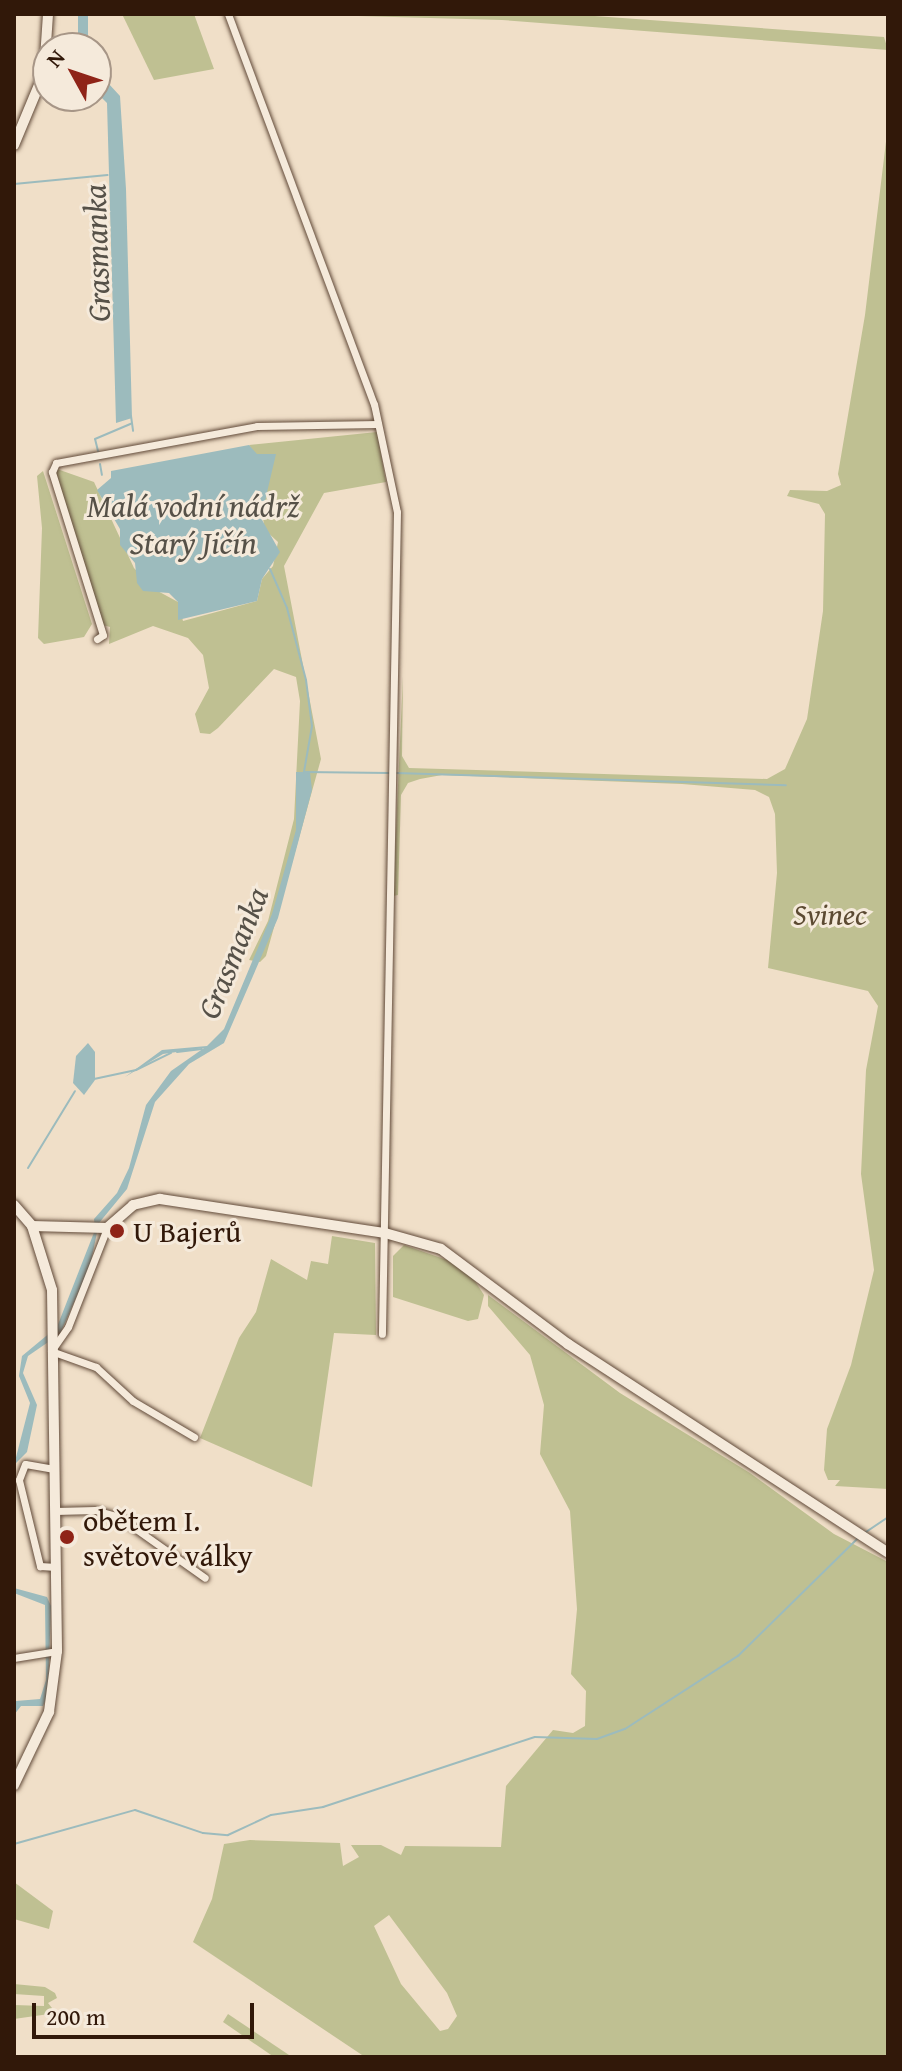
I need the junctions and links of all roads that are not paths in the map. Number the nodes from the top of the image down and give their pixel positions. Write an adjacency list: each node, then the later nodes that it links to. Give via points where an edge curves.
1 (228, 14): 4 (street)
2 (48, 16): 3 (street, via 44,73)
3 (14, 145)
4 (378, 424): 5 (street, via 257,426 56,463 52,472 103,635); 9 (street, via 392,473 399,550)
5 (97, 639)
6 (14, 1205): 7 (street)
7 (32, 1226): 8 (street); 11 (street, via 52,1290)
8 (101, 1228): 9 (street, via 133,1205 160,1199); 11 (street, via 68,1327)
9 (385, 1233): 10 (street); 15 (street, via 441,1249 568,1344)
10 (382, 1334)
11 (51, 1342): 12 (street, via 96,1367 133,1401); 13 (street)
12 (194, 1437)
13 (54, 1469): 14 (street); 16 (street, via 25,1464 19,1480 40,1566)
14 (55, 1511): 16 (street); 17 (street, via 95,1510 119,1517)
15 (888, 1553)
16 (56, 1567): 18 (street)
17 (205, 1578)
18 (50, 1652): 19 (street); 20 (street, via 49,1712)
19 (14, 1658)
20 (14, 1785)

